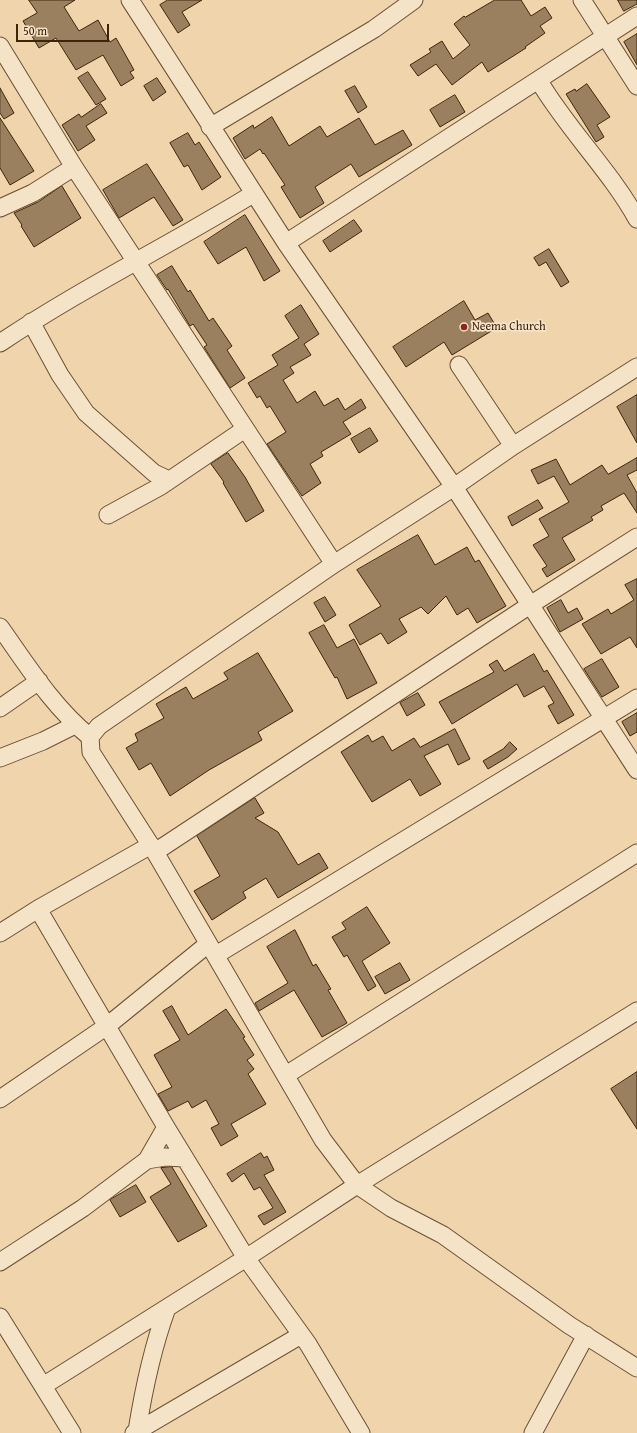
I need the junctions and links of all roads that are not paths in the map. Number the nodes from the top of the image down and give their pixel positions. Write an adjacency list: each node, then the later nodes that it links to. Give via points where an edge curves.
1 (130, 0): 9 (street)
2 (414, 0): 9 (street, via 374,29)
3 (582, 0): 5 (street)
4 (637, 16): 5 (street)
5 (606, 37): 7 (street); 8 (street)
6 (0, 46): 10 (street)
7 (539, 81): 13 (street, via 559,114 582,140); 14 (street)
8 (637, 86)
9 (210, 127): 11 (street)
10 (74, 167): 12 (street, via 33,193); 15 (street)
11 (253, 194): 14 (street); 15 (street, via 197,228)
12 (0, 208)
13 (637, 219)
14 (286, 243): 23 (street)
15 (136, 260): 16 (street); 20 (street)
16 (32, 322): 17 (street); 22 (street, via 60,375 86,413 154,473)
17 (0, 343)
18 (459, 365): 21 (street)
19 (637, 367): 21 (street)
20 (245, 429): 22 (street); 26 (street)
21 (512, 446): 23 (street)
22 (169, 480): 24 (street)
23 (454, 487): 26 (street); 27 (street)
24 (108, 515)
25 (637, 536): 27 (street)
26 (334, 564): 34 (street, via 99,726)
27 (530, 605): 32 (street); 37 (street)
28 (0, 627): 29 (street)
29 (39, 681): 31 (street); 33 (street)
30 (637, 698): 32 (street)
31 (0, 708)
32 (605, 718): 36 (street); 41 (street)
33 (75, 724): 34 (street); 35 (street, via 43,741)
34 (90, 737): 37 (street, via 91,752)
35 (0, 758)
36 (637, 770)
37 (153, 849): 39 (street); 41 (street)
38 (637, 853): 44 (street)
39 (38, 909): 40 (street); 43 (street)
40 (0, 933)
41 (212, 950): 43 (street); 44 (street)
42 (637, 1011): 49 (street)
43 (107, 1026): 45 (street); 46 (street)
44 (286, 1076): 49 (street, via 323,1140)
45 (2, 1091)
46 (166, 1127): 47 (street); 48 (street)
47 (185, 1158): 48 (street, via 165,1157); 50 (street)
48 (147, 1160): 51 (street, via 84,1208)
49 (357, 1185): 50 (street); 55 (street, via 391,1208 443,1235)
50 (246, 1258): 52 (street); 54 (street)
51 (0, 1262)
52 (167, 1308): 57 (street); 59 (street, via 155,1341)
53 (0, 1317): 57 (street)
54 (302, 1335): 59 (street); 60 (street)
55 (586, 1335): 56 (street); 61 (street)
56 (637, 1368)
57 (43, 1386): 58 (street)
58 (68, 1432)
59 (135, 1432)
60 (360, 1432)
61 (533, 1433)

